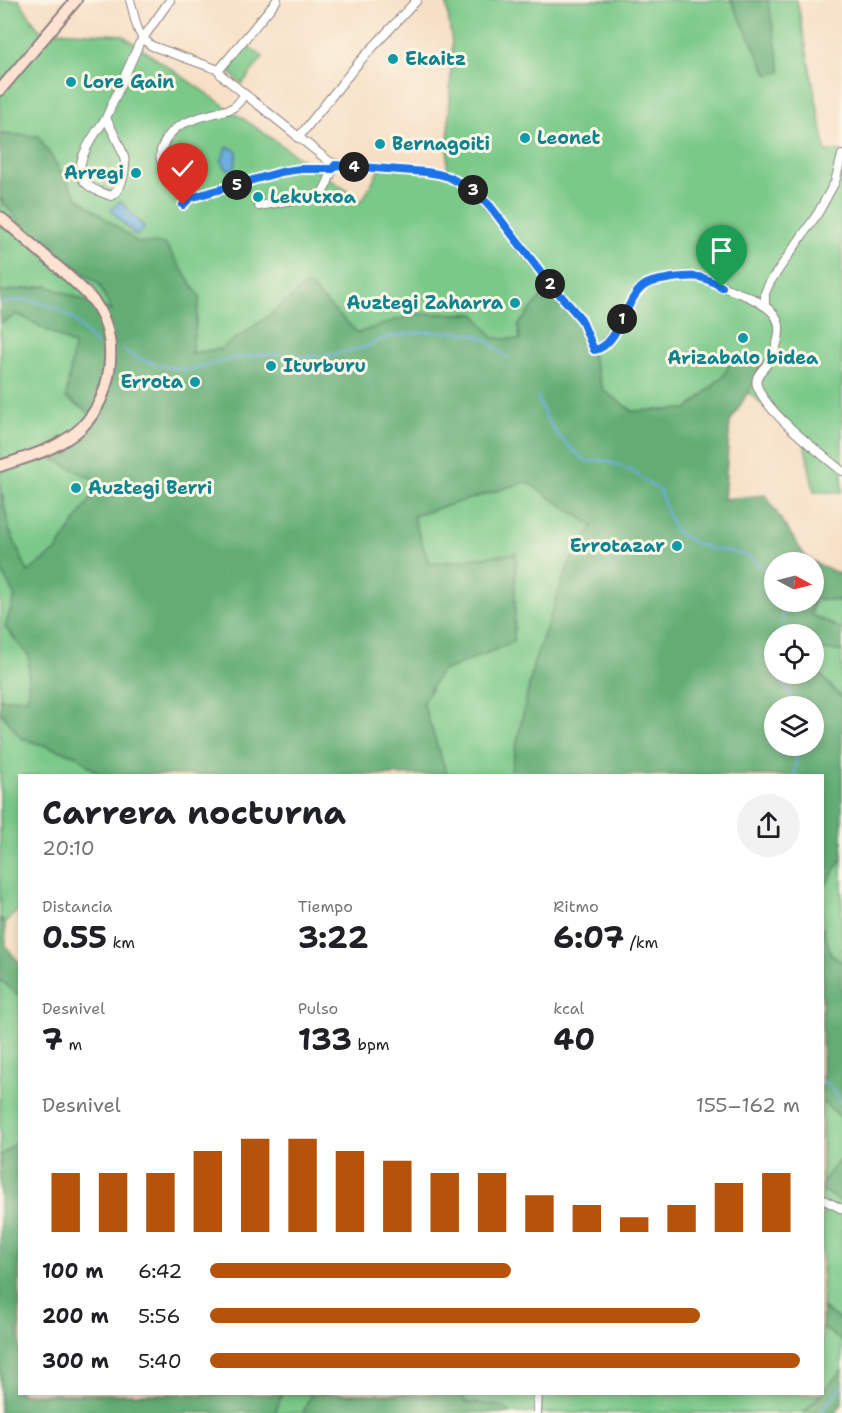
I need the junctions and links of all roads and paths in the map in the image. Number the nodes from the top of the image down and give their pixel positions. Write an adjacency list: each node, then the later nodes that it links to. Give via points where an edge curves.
1 (76, 0): 8 (main road)
2 (170, 0): 6 (street)
3 (277, 0): 7 (street)
4 (417, 0): 11 (street)
5 (132, 1): 6 (street, via 137,30)
6 (143, 38): 7 (street, via 152,46); 10 (street)
7 (219, 70): 9 (street)
8 (0, 90)
9 (245, 94): 11 (street); 13 (street, via 231,109 191,120 174,130 159,156)
10 (106, 118): 10 (street, via 85,148 81,173 89,187 111,196 120,187 124,158)
11 (298, 138): 14 (street)
12 (841, 156): 18 (street, via 835,182 770,282)
13 (165, 167)
14 (334, 167): 15 (street, via 281,172 190,198); 16 (street, via 320,195); 18 (street, via 438,174 474,191 581,319 594,350 611,338 640,289 652,282 697,276)
15 (183, 205)
16 (259, 206)
17 (0, 217): 19 (main road, via 80,286 95,304 110,341 102,396 82,427 58,444)
18 (765, 306): 20 (street, via 776,316 778,340 758,375 758,388 782,420)
19 (0, 466)
20 (842, 471)
21 (824, 1200): 22 (street)
22 (842, 1209)
23 (538, 1395): 24 (street)
24 (537, 1413)

